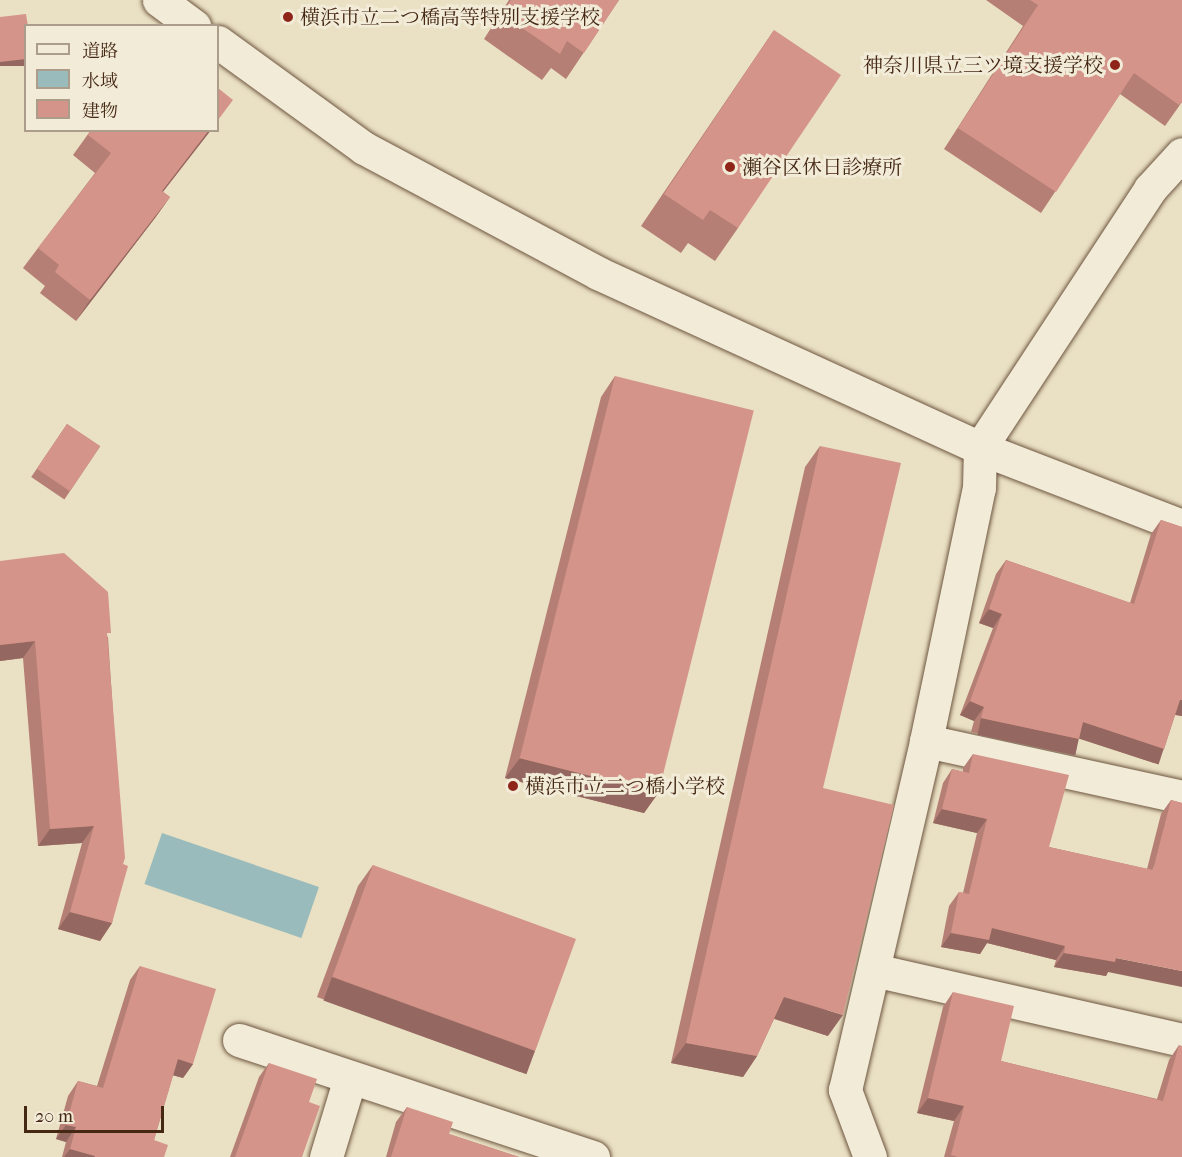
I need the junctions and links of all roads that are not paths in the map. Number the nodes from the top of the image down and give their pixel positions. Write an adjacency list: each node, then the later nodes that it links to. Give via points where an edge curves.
1 (159, 0): 2 (street)
2 (191, 24)
3 (219, 43): 5 (street, via 364,148 548,247)
4 (1182, 154): 5 (street, via 1150,189)
5 (980, 448): 6 (street); 7 (street, via 979,488)
6 (1182, 526)
7 (926, 741): 8 (street); 9 (street)
8 (1182, 797)
9 (874, 970): 11 (street); 15 (street, via 845,1090)
10 (239, 1040): 12 (street)
11 (1182, 1040)
12 (350, 1078): 13 (street); 14 (street)
13 (583, 1155)
14 (326, 1157)
15 (870, 1157)

